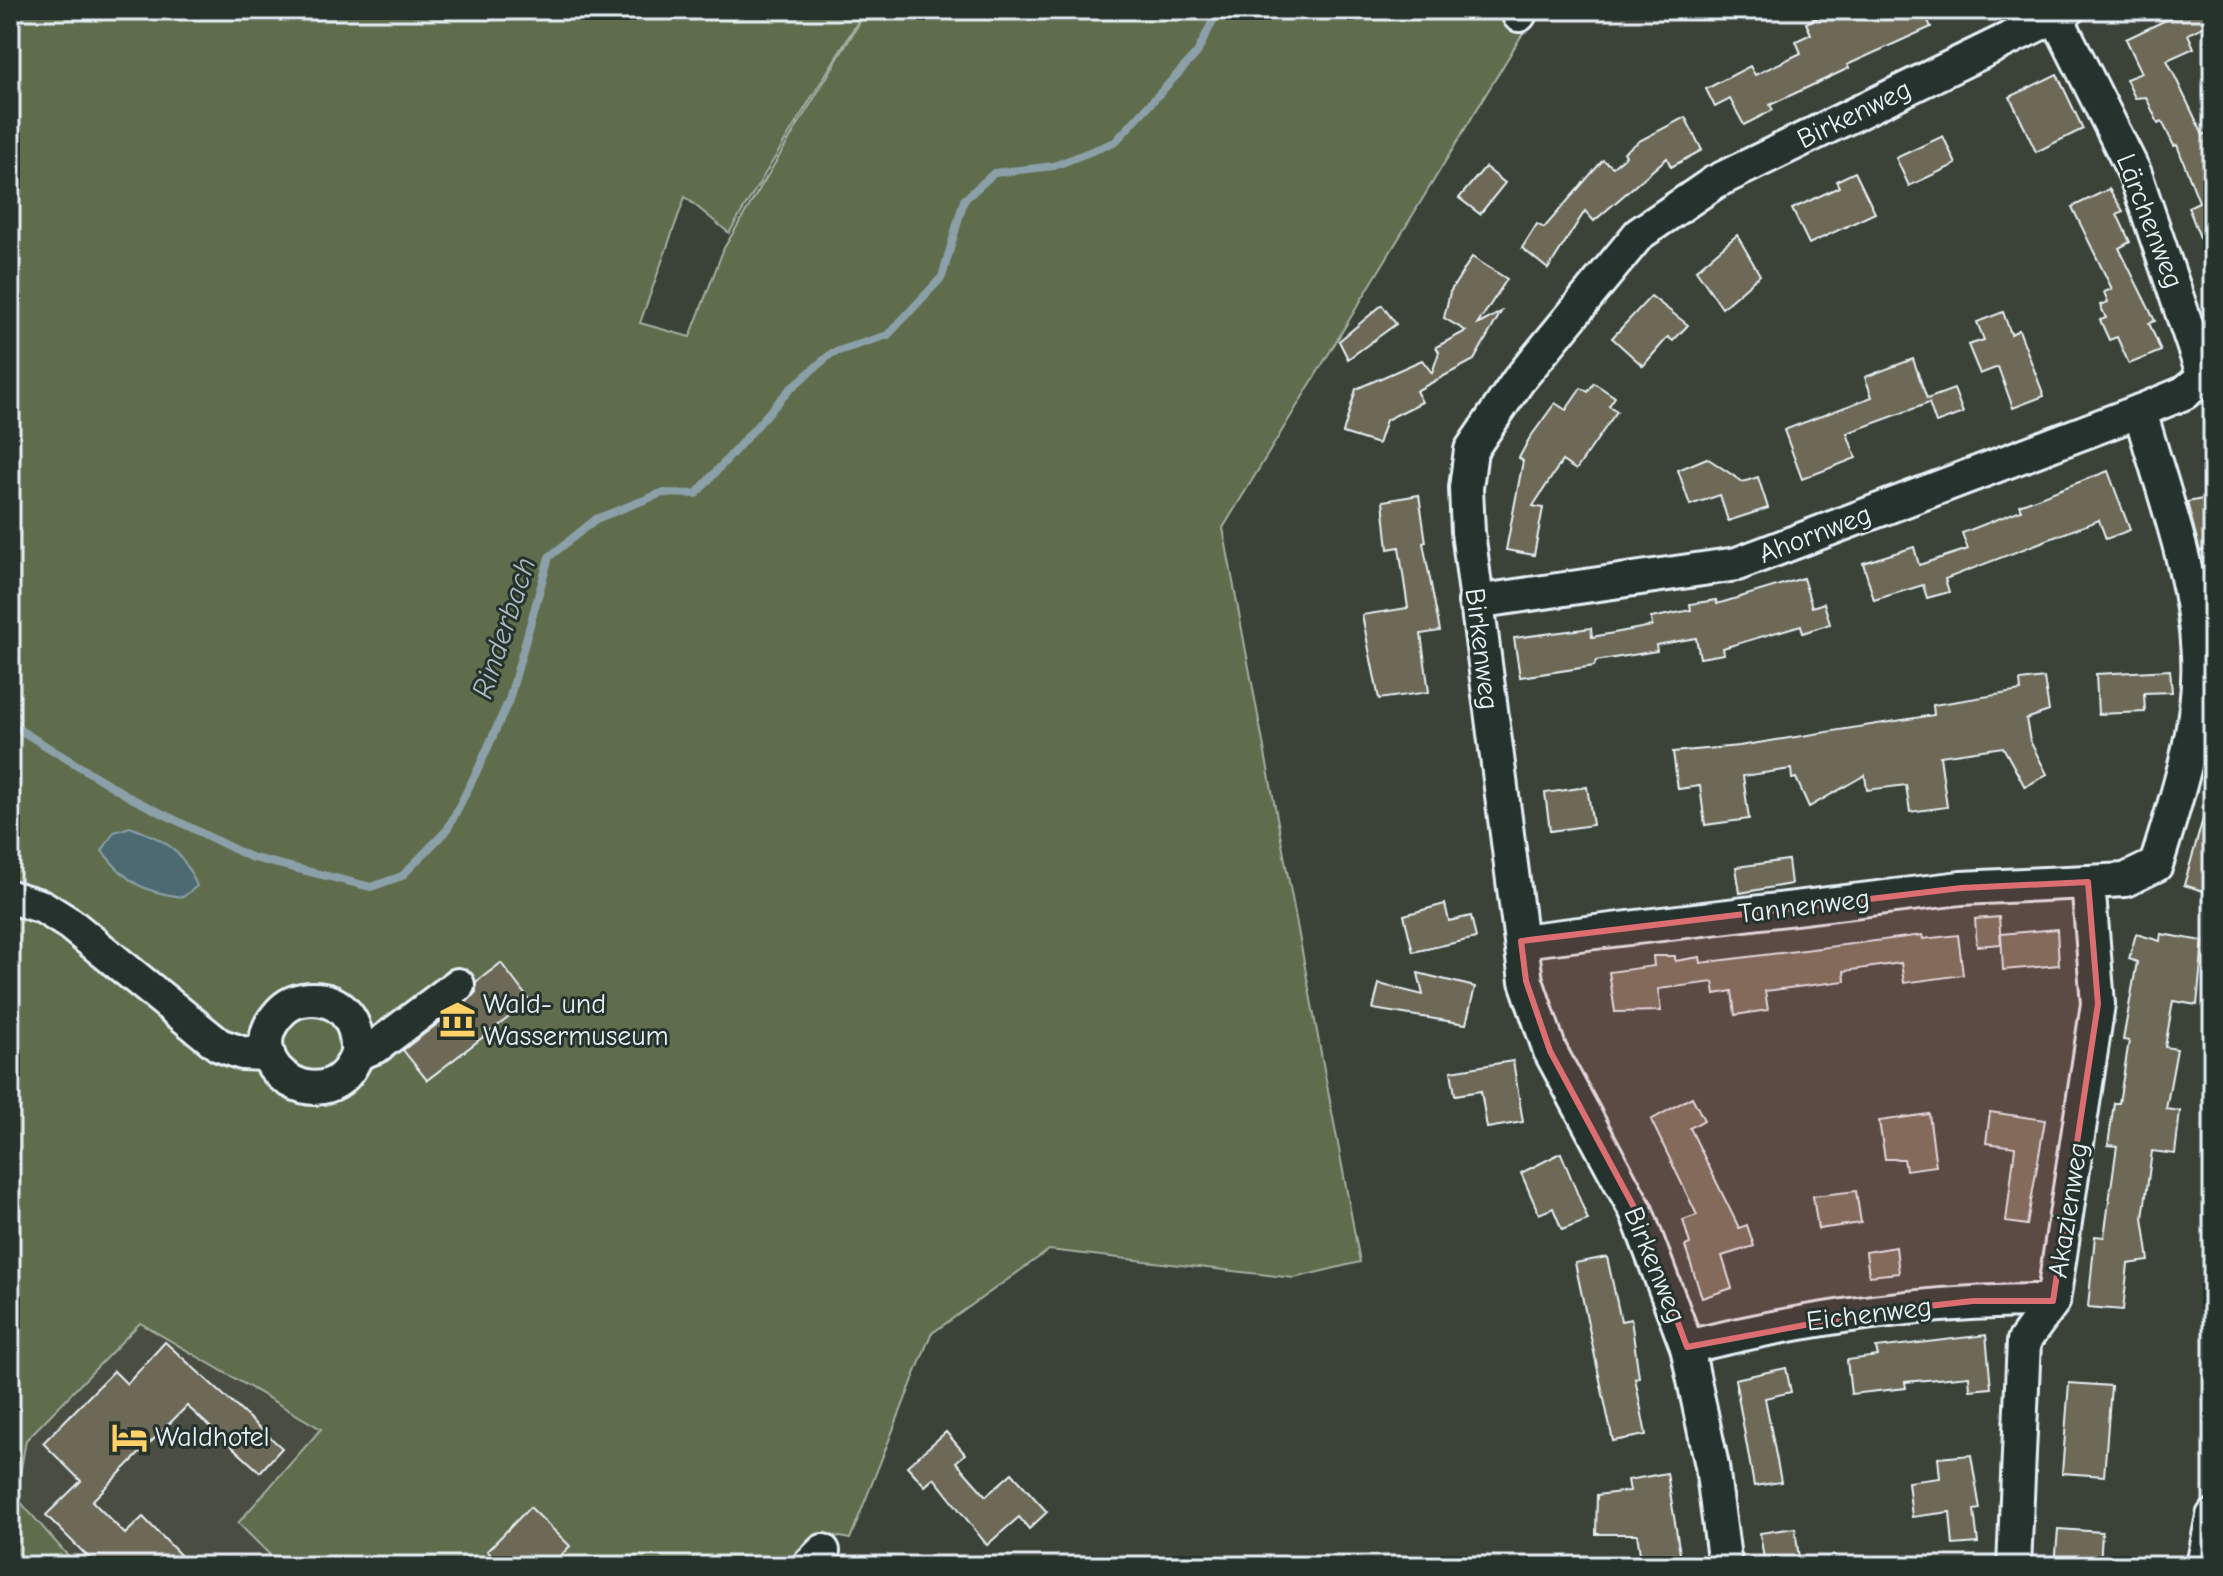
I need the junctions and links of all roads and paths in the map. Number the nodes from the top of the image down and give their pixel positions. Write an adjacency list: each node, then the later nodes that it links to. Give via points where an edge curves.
1 (2062, 13): 2 (street, Lärchenweg, via 2135,174 2204,377 2184,393); 3 (street, Birkenweg, via 1715,182 1639,234 1518,381 1471,450 1466,488)
2 (2140, 411): 3 (street, Ahornweg, via 1737,564); 4 (street, via 2192,594 2199,657 2192,721 2156,865 2125,880)
3 (1475, 602): 6 (street, Birkenweg)
4 (2088, 882): 6 (street, Tannenweg, via 1961,888); 10 (street, Akazienweg, via 2098,1004)
5 (10, 897): 8 (street, via 43,907 70,924 219,1045)
6 (1521, 941): 11 (street, Birkenweg, via 1526,981 1550,1051 1636,1211)
7 (458, 985): 9 (street, via 377,1046)
8 (268, 1054): 9 (street, via 284,1080 325,1088 344,1077); 9 (street, via 274,1019 295,1001 318,998 349,1015 358,1036)
9 (357, 1054)
10 (2053, 1301): 11 (street, Eichenweg, via 1973,1301 1875,1312 1771,1326); 14 (street, Akazienweg, via 2024,1341)
11 (1687, 1347): 13 (street, Birkenweg, via 1712,1466)
12 (2213, 1516): 15 (street)
13 (1725, 1566)
14 (2014, 1566)
15 (2203, 1566)

